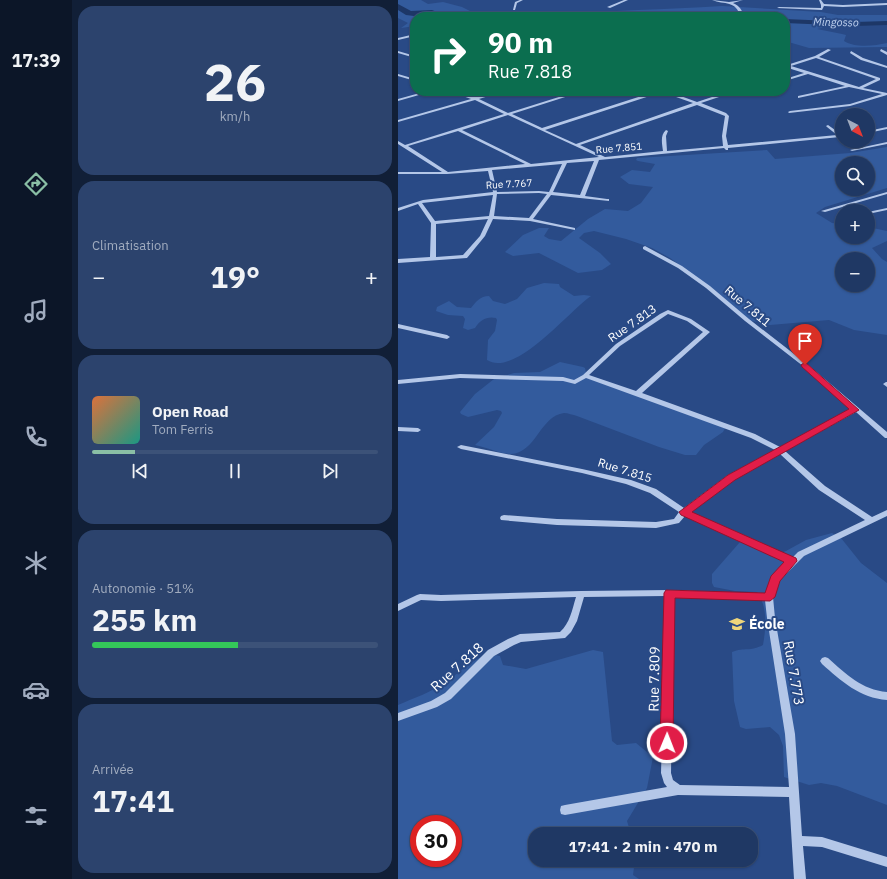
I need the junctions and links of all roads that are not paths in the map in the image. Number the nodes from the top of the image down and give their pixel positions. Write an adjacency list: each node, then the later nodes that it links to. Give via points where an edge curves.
1 (522, 0): 11 (street, via 516,3)
2 (627, 0): 9 (street)
3 (713, 0): 6 (street)
4 (742, 0): 6 (street)
5 (820, 0): 8 (street)
6 (730, 3): 12 (street, via 738,7)
7 (887, 4): 8 (street)
8 (823, 5): 10 (street, via 822,9)
9 (609, 7)
10 (779, 8)
11 (514, 9)
12 (740, 12)
13 (410, 36): 14 (street)
14 (398, 38)
15 (829, 50): 21 (street)
16 (881, 50): 19 (street)
17 (398, 52): 20 (street)
18 (851, 52): 24 (street, via 862,59)
19 (887, 54)
20 (410, 56)
21 (816, 58): 22 (street); 31 (street, via 881,78)
22 (790, 65)
23 (790, 67): 25 (street)
24 (887, 67)
25 (808, 73): 28 (street); 30 (street)
26 (398, 75): 27 (street)
27 (410, 78): 29 (street)
28 (790, 78)
29 (398, 82)
30 (849, 86): 31 (street); 40 (street)
31 (860, 88): 32 (street)
32 (887, 94): 44 (street, via 850,105)
33 (413, 96): 42 (street)
34 (466, 96): 41 (street)
35 (486, 96): 41 (street)
36 (566, 96): 45 (street)
37 (647, 96): 50 (street)
38 (676, 96): 43 (street)
39 (719, 96): 43 (street)
40 (799, 97)
41 (475, 99): 45 (street); 46 (street)
42 (398, 100)
43 (697, 104): 57 (street); 59 (street, via 727,116 724,136)
44 (790, 112)
45 (508, 114): 49 (street); 50 (street)
46 (398, 121)
47 (828, 126): 52 (street)
48 (887, 128): 53 (street)
49 (458, 129): 58 (street); 65 (street)
50 (543, 129): 57 (street)
51 (666, 131): 61 (street)
52 (835, 131)
53 (875, 131)
54 (835, 137): 59 (street, Rue 7.851)
55 (398, 142): 58 (street)
56 (887, 143): 60 (street)
57 (577, 145): 62 (street)
58 (405, 146): 68 (street)
59 (726, 149): 61 (street, Rue 7.851)
60 (852, 150)
61 (665, 153): 62 (street, Rue 7.851)
62 (604, 158): 63 (street, Rue 7.851)
63 (597, 159): 64 (street, Rue 7.851); 72 (street)
64 (565, 162): 65 (street, Rue 7.851); 70 (street)
65 (530, 165): 66 (street, Rue 7.851)
66 (490, 169): 68 (street, Rue 7.851); 69 (street)
67 (398, 173): 68 (street, Rue 7.851)
68 (447, 173)
69 (495, 193): 70 (street, Rue 7.767); 74 (street, Rue 7.767); 79 (street)
70 (551, 193): 72 (street, Rue 7.767); 80 (street)
71 (887, 193): 77 (street)
72 (582, 197): 73 (street, Rue 7.767)
73 (607, 200)
74 (419, 202): 76 (street, Rue 7.767); 81 (street)
75 (887, 209): 78 (street)
76 (398, 210)
77 (823, 211)
78 (875, 212)
79 (491, 217): 80 (street); 81 (street); 84 (street, via 482,238 463,257)
80 (530, 220): 82 (street)
81 (434, 223): 84 (street)
82 (573, 229)
83 (645, 248): 91 (street, Rue 7.811, via 680,267 708,287 805,365)
84 (433, 258): 85 (street)
85 (398, 261)
86 (398, 326): 87 (street)
87 (447, 336)
88 (585, 376): 89 (street, via 575,382 563,379 460,376); 90 (street); 90 (street, Rue 7.813, via 618,345 668,312 689,320 707,332)
89 (398, 382)
90 (637, 394): 96 (street, via 753,436)
91 (855, 410): 94 (street, Rue 7.811); 96 (street)
92 (398, 429): 93 (street)
93 (418, 430)
94 (887, 436)
95 (461, 447): 97 (street, Rue 7.815, via 628,482 653,491)
96 (780, 450): 97 (street, via 731,477); 100 (street, via 822,488)
97 (684, 512): 99 (street, via 676,521 656,526); 101 (street, Rue 7.815)
98 (887, 513): 100 (street, Rue 7.773)
99 (504, 518)
100 (872, 521): 101 (street, Rue 7.773, via 801,554)
101 (792, 561): 104 (street, Rue 7.773, via 775,579)
102 (670, 593): 103 (street); 104 (street); 109 (street, Rue 7.809, via 666,773 669,783)
103 (581, 594): 105 (street, via 420,597); 108 (street, Rue 7.818, via 573,621 562,635 520,638 511,642 491,653 448,696)
104 (770, 597): 110 (street, Rue 7.773, via 771,618 790,734)
105 (398, 608)
106 (825, 661): 107 (street, via 854,686 866,692)
107 (887, 696)
108 (398, 717)
109 (678, 790): 110 (street); 111 (street)
110 (793, 792): 112 (street, Rue 7.773)
111 (565, 810)
112 (797, 841): 113 (street, via 822,842); 114 (street, Rue 7.773)
113 (887, 862)
114 (800, 879)

